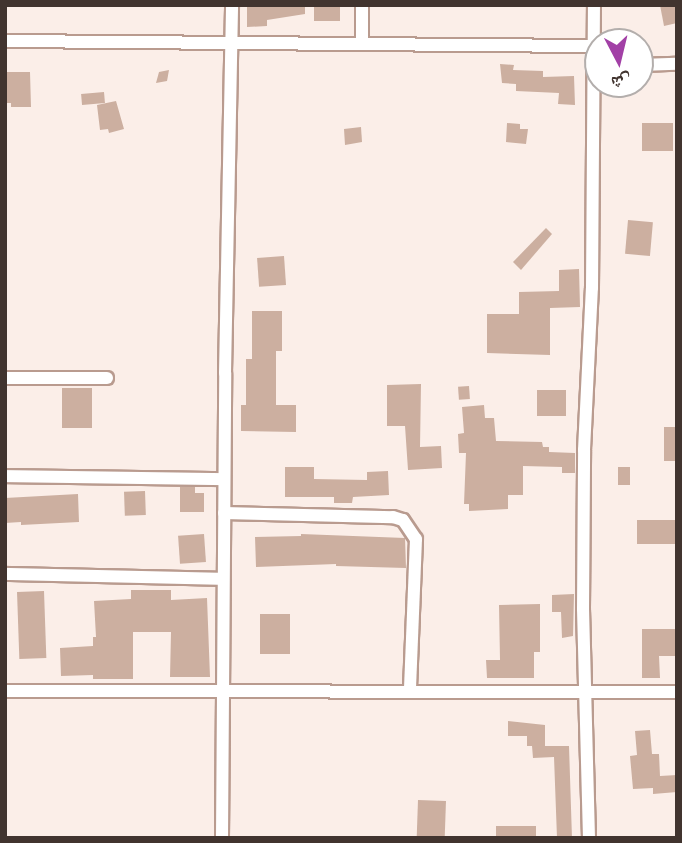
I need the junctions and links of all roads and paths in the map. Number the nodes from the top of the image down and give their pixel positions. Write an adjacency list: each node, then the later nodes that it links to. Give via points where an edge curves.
1 (232, 5): 6 (street)
2 (362, 5): 7 (street)
3 (594, 5): 4 (street)
4 (594, 28)
5 (5, 41): 6 (street)
6 (231, 42): 7 (street); 15 (street)
7 (362, 43): 8 (street)
8 (584, 46)
9 (677, 64): 10 (street)
10 (654, 65)
11 (595, 98): 19 (street, via 584,450)
12 (5, 378): 13 (street)
13 (107, 378)
14 (5, 476): 15 (street)
15 (224, 479): 16 (street)
16 (224, 513): 18 (street); 21 (street, via 403,520 416,539)
17 (5, 574): 18 (street)
18 (223, 579): 22 (street)
19 (585, 690): 21 (street); 23 (street); 25 (street)
20 (5, 691): 22 (street)
21 (410, 691): 22 (street)
22 (222, 692): 24 (street)
23 (677, 692)
24 (222, 838)
25 (589, 838)

